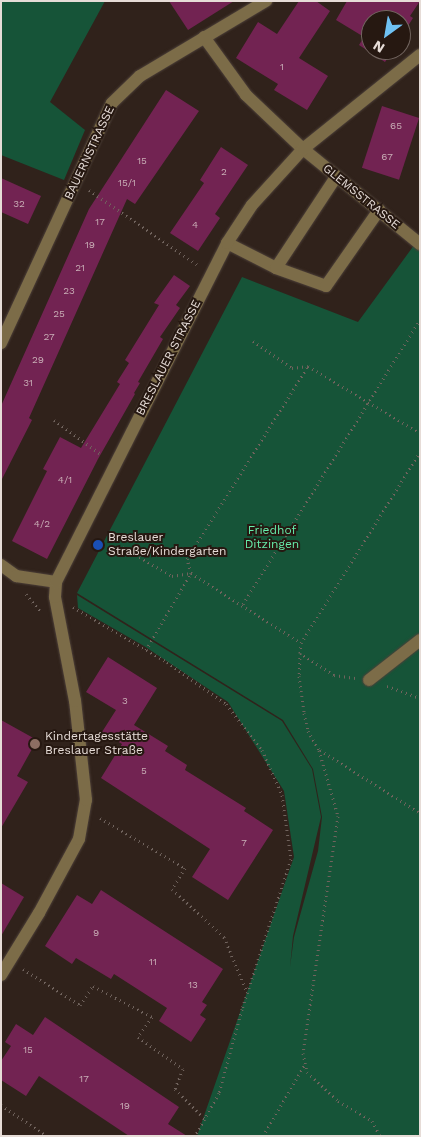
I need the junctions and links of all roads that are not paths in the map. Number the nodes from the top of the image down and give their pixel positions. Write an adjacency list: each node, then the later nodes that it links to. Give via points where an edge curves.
1 (266, 1): 2 (street, BAUERNSTRASSE)
2 (204, 37): 4 (street, via 246,95); 10 (street, BAUERNSTRASSE, via 140,76 112,103)
3 (420, 54): 4 (street, BRESLAUER STRASSE)
4 (303, 149): 5 (street, GLEMSSTRASSE); 7 (street, BRESLAUER STRASSE, via 252,205)
5 (336, 177): 6 (street, GLEMSSTRASSE); 9 (street)
6 (379, 210): 8 (street, GLEMSSTRASSE); 9 (street, via 326,286)
7 (227, 243): 9 (street); 12 (street, BRESLAUER STRASSE)
8 (420, 244)
9 (276, 268)
10 (1, 343)
11 (1, 565): 12 (street, via 16,576)
12 (56, 582): 15 (street, BRESLAUER STRASSE, via 55,597 76,700 86,800 78,839)
13 (420, 640): 14 (street)
14 (369, 680)
15 (1, 975)

